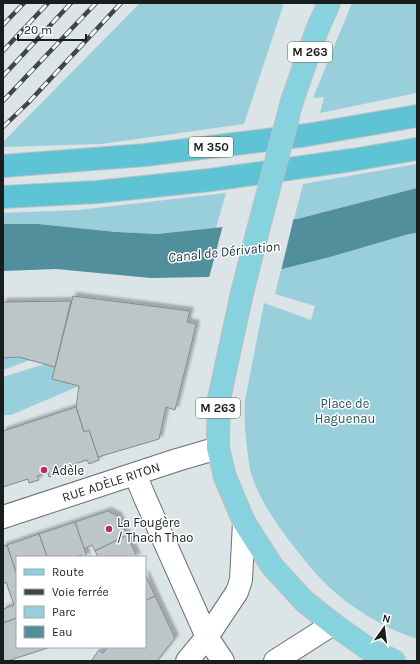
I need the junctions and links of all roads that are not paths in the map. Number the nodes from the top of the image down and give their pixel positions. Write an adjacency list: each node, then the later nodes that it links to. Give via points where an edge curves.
1 (329, 3): 6 (main road, M 263, bridge, via 292,101 242,293 219,398)
2 (417, 116): 4 (highway, M 350, via 307,135 153,154)
3 (417, 149): 5 (highway, M 350, via 210,180 97,192)
4 (3, 166)
5 (3, 197)
6 (218, 448): 7 (street, RUE ADÈLE RITON); 9 (main road, M 263, via 225,477)
7 (135, 474): 8 (street, RUE ADÈLE RITON); 11 (street)
8 (3, 517)
9 (244, 522): 10 (main road, M 263, via 272,566 304,601); 11 (street, via 241,580 237,592)
10 (333, 624): 14 (street); 15 (main road, M 263, via 370,650)
11 (207, 637): 12 (street); 13 (street)
12 (187, 661)
13 (223, 661)
14 (275, 661)
15 (394, 661)

